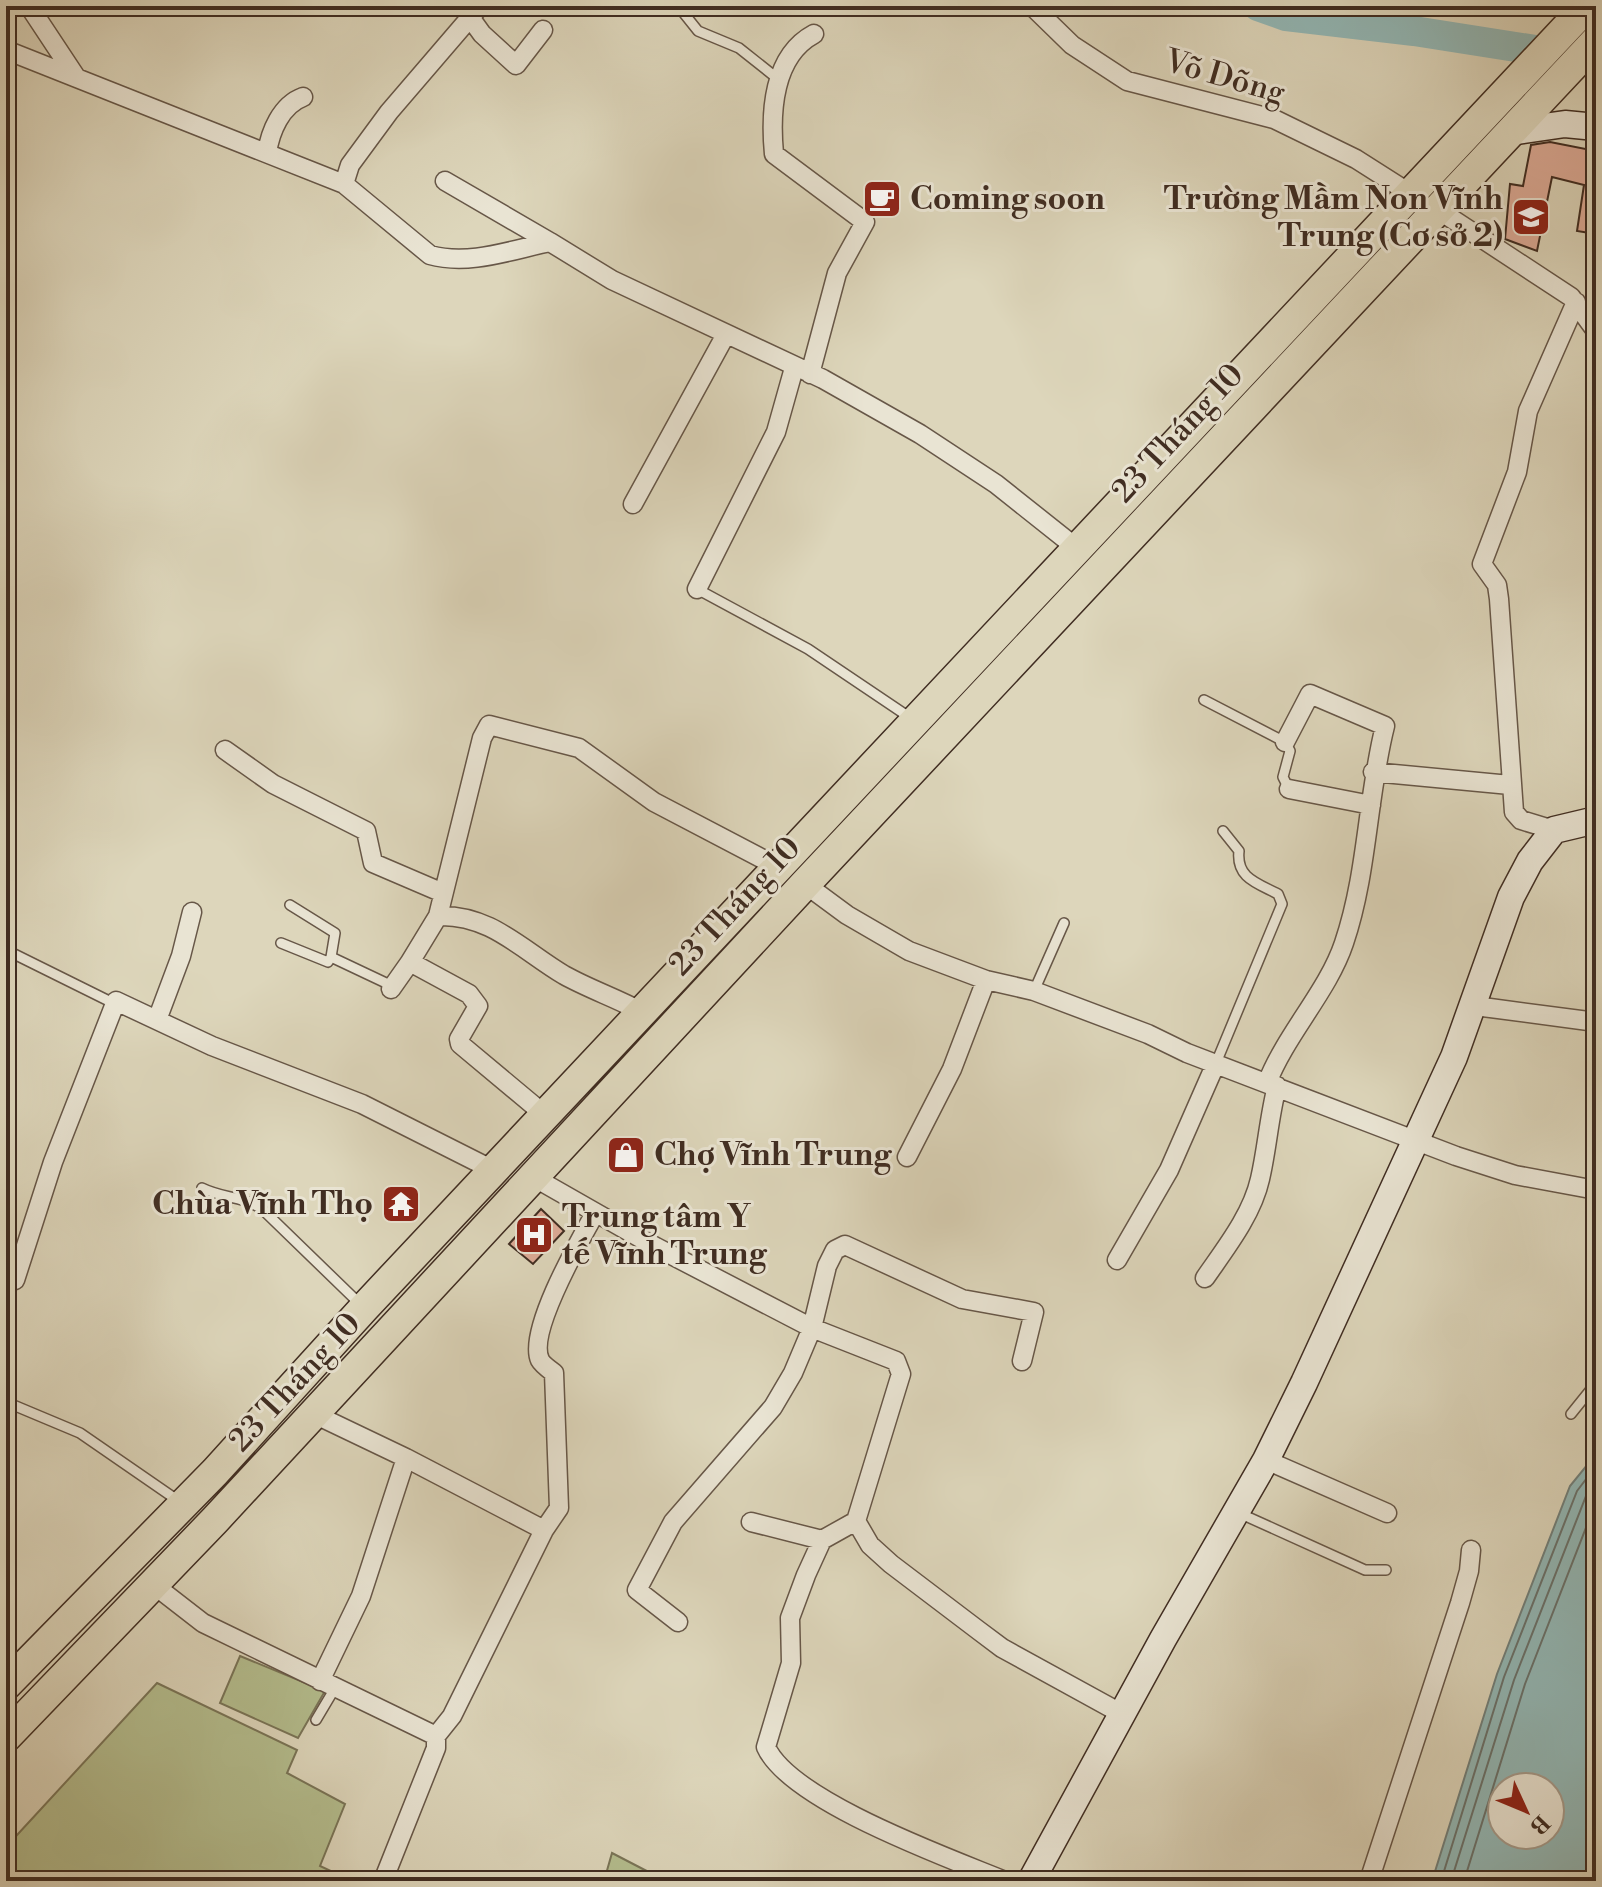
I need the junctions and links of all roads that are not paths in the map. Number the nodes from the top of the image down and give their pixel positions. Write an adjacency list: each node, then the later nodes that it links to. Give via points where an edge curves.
1 (29, 6): 10 (street)
2 (678, 6): 11 (lane, via 698,31 739,48)
3 (1032, 6): 18 (street, Võ Dõng, via 1072,45 1127,81 1274,119 1356,159)
4 (1582, 9): 18 (main road, 23 Tháng 10)
5 (475, 11): 6 (street, via 482,34 516,65); 17 (street, via 389,112 350,165)
6 (543, 30)
7 (814, 34): 11 (street, via 792,53)
8 (1596, 41): 14 (main road, 23 Tháng 10)
9 (6, 50): 10 (street)
10 (77, 78): 15 (street)
11 (778, 79): 24 (street, via 774,154 865,222 837,273)
12 (303, 97): 15 (street, via 278,119)
13 (1596, 127): 14 (street)
14 (1513, 128): 19 (main road, 23 Tháng 10)
15 (267, 153): 17 (street)
16 (445, 181): 20 (street)
17 (344, 184): 20 (street, via 430,255 483,257)
18 (1411, 194): 19 (main road); 26 (main road, 23 Tháng 10)
19 (1437, 209): 21 (street); 40 (main road, 23 Tháng 10)
20 (550, 242): 23 (street, via 612,280)
21 (1576, 302): 22 (street); 33 (street, via 1528,411 1517,472 1482,564 1497,585 1499,599)
22 (1596, 331)
23 (725, 336): 24 (street); 25 (street)
24 (802, 371): 26 (street, via 933,442); 27 (street)
25 (633, 504)
26 (1079, 550): 29 (main road, 23 Tháng 10)
27 (697, 589): 29 (lane, via 808,649)
28 (1204, 700): 30 (lane)
29 (915, 721): 39 (main road, 23 Tháng 10)
30 (1285, 742): 32 (street, via 1310,694 1385,726); 34 (lane, via 1290,751 1283,777)
31 (225, 750): 41 (street, via 273,784 366,831 373,863)
32 (1373, 772): 33 (street); 35 (street)
33 (1510, 785): 37 (street, via 1514,812 1521,820)
34 (1289, 789): 35 (street)
35 (1371, 805): 59 (street, via 1343,947)
36 (1596, 820): 37 (street)
37 (1554, 830): 54 (street, via 1511,897)
38 (1223, 831): 58 (lane, via 1239,851 1243,875 1278,894 1282,904)
39 (778, 867): 40 (main road); 41 (street, via 654,802 579,748 489,725); 55 (main road, 23 Tháng 10)
40 (805, 884): 50 (street, via 909,951); 64 (main road, 23 Tháng 10)
41 (443, 893): 44 (street)
42 (290, 905): 48 (lane, via 335,933)
43 (192, 912): 56 (street)
44 (438, 916): 49 (street); 55 (street, via 505,933 560,972)
45 (1064, 923): 52 (lane)
46 (281, 943): 48 (lane, via 328,962)
47 (6, 950): 53 (lane)
48 (331, 957): 51 (lane)
49 (410, 962): 51 (street); 60 (street, via 469,994 478,1006 460,1044)
50 (986, 980): 52 (street); 62 (street, via 952,1069)
51 (391, 989)
52 (1034, 991): 58 (street)
53 (113, 1003): 56 (street); 70 (street)
54 (1475, 1006): 57 (street); 61 (street)
55 (642, 1012): 60 (main road, 23 Tháng 10)
56 (157, 1020): 63 (street, via 362,1104)
57 (1596, 1022)
58 (1216, 1063): 59 (street); 68 (street, via 1169,1170)
59 (1272, 1084): 61 (street); 69 (street, via 1260,1181 1250,1208)
60 (545, 1115): 63 (main road, 23 Tháng 10)
61 (1415, 1142): 66 (street, via 1515,1175); 81 (street)
62 (907, 1157)
63 (493, 1170): 71 (main road, 23 Tháng 10)
64 (535, 1178): 67 (street); 75 (main road, 23 Tháng 10)
65 (202, 1188): 71 (lane, via 245,1198 262,1209)
66 (1596, 1190)
67 (595, 1213): 72 (street); 87 (street, via 561,1273 538,1340 540,1360 554,1373 559,1461 559,1508)
68 (1117, 1260)
69 (1205, 1278)
70 (15, 1280)
71 (364, 1308): 73 (main road, 23 Tháng 10)
72 (812, 1328): 74 (street, via 827,1266 835,1250 845,1245 962,1299 1034,1312); 85 (street, via 880,1352 896,1361 901,1374); 92 (street, via 773,1407 673,1522 637,1590)
73 (328, 1347): 75 (main road); 82 (main road, 23 Tháng 10)
74 (1022, 1361)
75 (353, 1371): 78 (main road, 23 Tháng 10)
76 (1596, 1383): 79 (lane)
77 (6, 1402): 82 (lane, via 80,1433)
78 (314, 1414): 80 (street); 91 (main road, 23 Tháng 10)
79 (1571, 1414)
80 (406, 1458): 87 (street); 93 (street)
81 (1266, 1460): 83 (street); 84 (street)
82 (183, 1504): 94 (main road, 23 Tháng 10)
83 (1236, 1512): 90 (lane, via 1365,1570); 95 (street)
84 (1387, 1513)
85 (856, 1521): 88 (street); 95 (street, via 870,1545 891,1564 990,1639)
86 (751, 1522): 88 (street)
87 (544, 1530): 97 (street, via 452,1716)
88 (822, 1540): 100 (street, via 790,1618 791,1663 766,1747 772,1761 884,1831)
89 (1471, 1550): 102 (street, via 1460,1603)
90 (1386, 1570)
91 (154, 1585): 93 (street, via 203,1623); 98 (main road, 23 Tháng 10)
92 (678, 1622)
93 (327, 1684): 96 (lane); 97 (street)
94 (6, 1685)
95 (1124, 1715): 101 (street)
96 (316, 1720)
97 (436, 1736): 99 (street, via 436,1748)
98 (6, 1737)
99 (383, 1881)
100 (1005, 1881)
101 (1031, 1881)
102 (1369, 1881)

